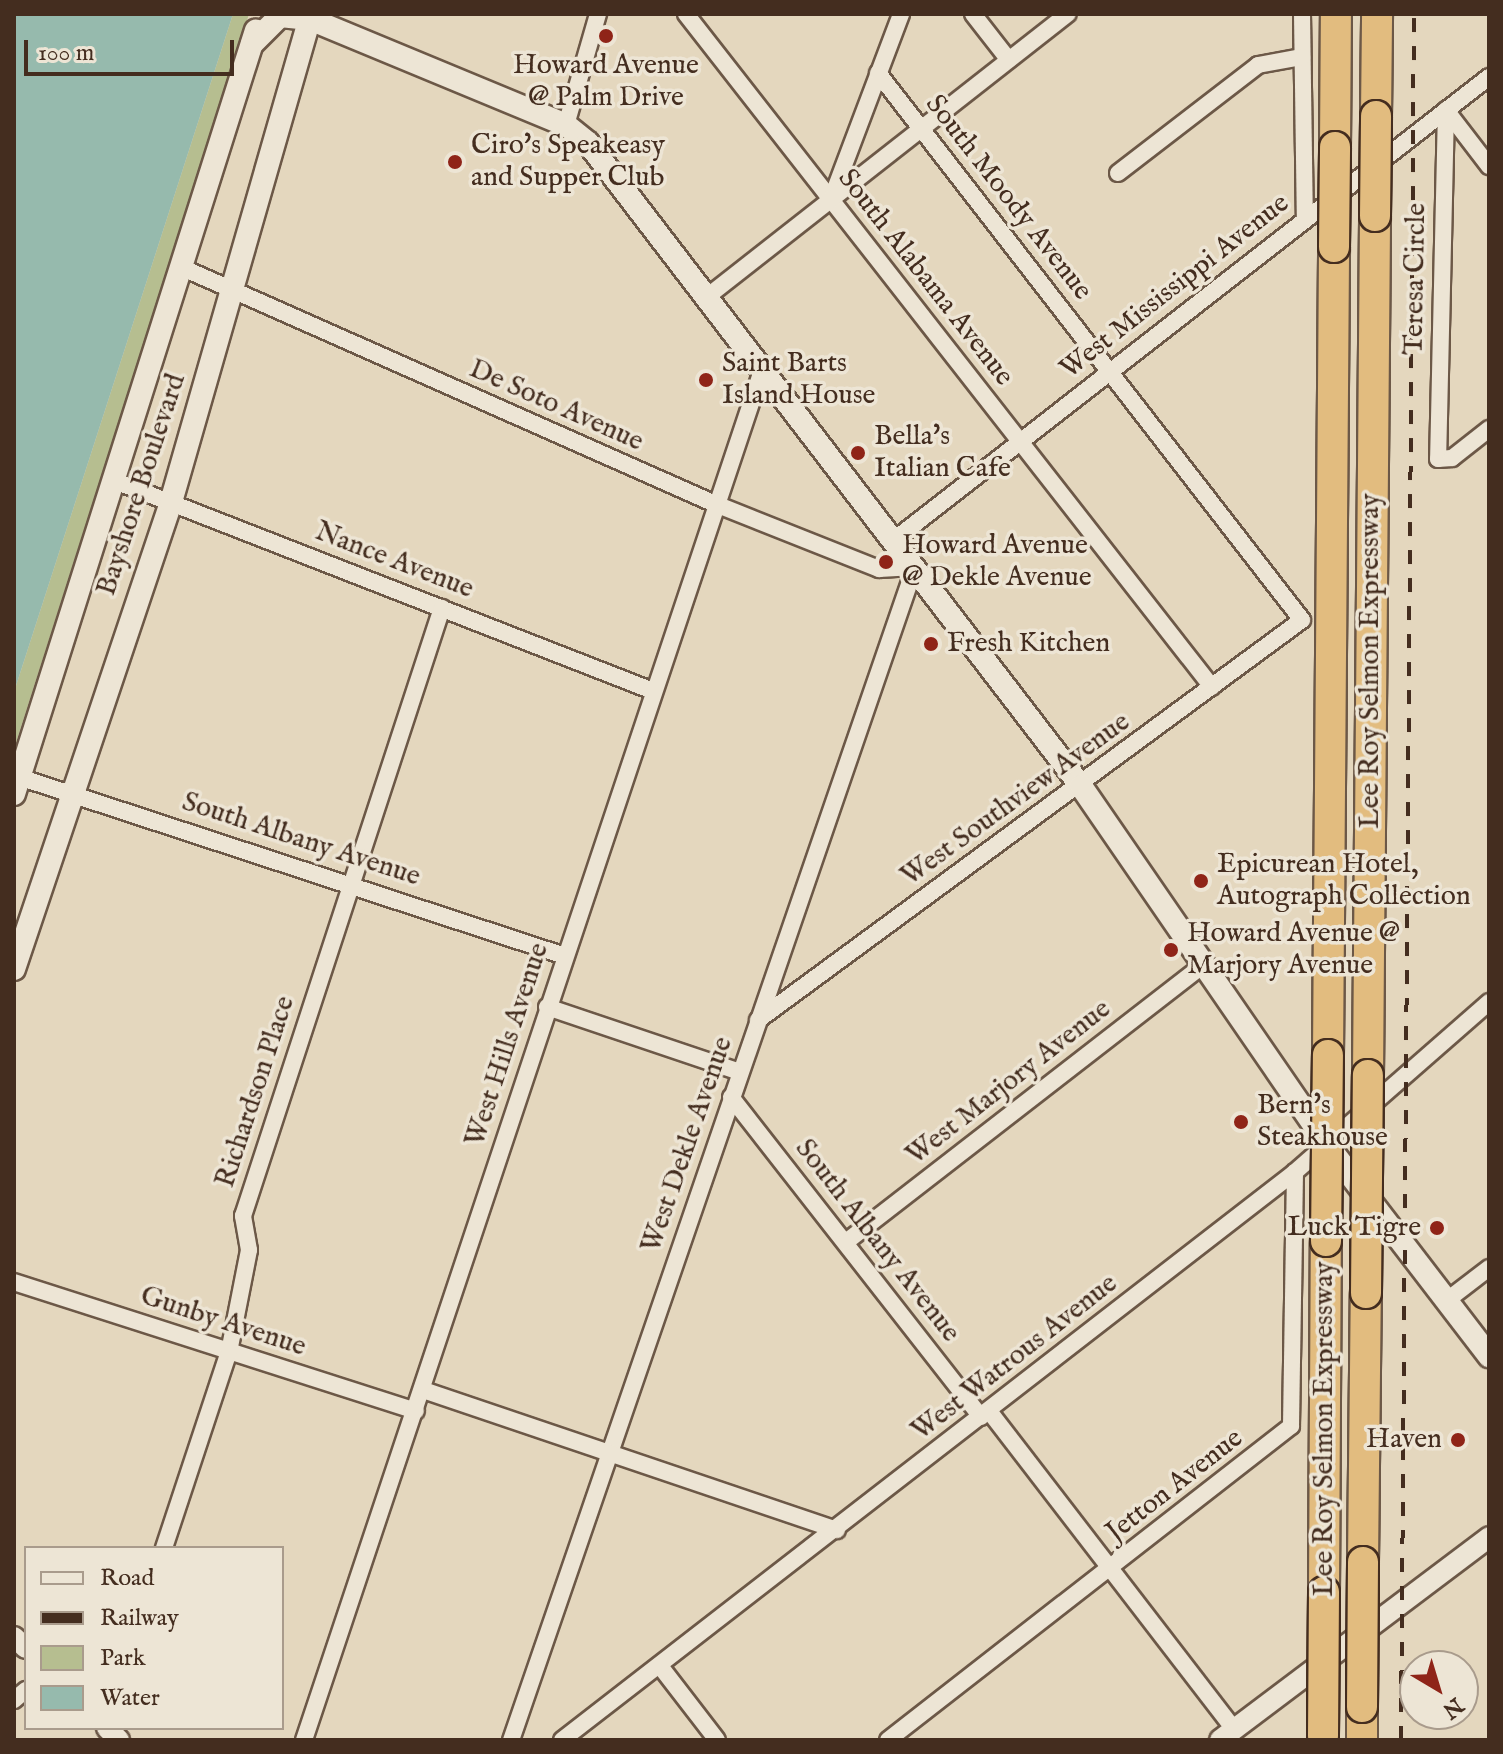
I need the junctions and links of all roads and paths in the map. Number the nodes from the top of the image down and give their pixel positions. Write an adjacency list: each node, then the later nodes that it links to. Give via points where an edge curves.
1 (261, 14): 11 (main road, Bayshore Boulevard)
2 (598, 14): 17 (street)
3 (686, 14): 21 (street, South Alabama Avenue)
4 (901, 14): 14 (street)
5 (973, 14): 13 (street)
6 (1068, 14): 13 (street)
7 (1302, 14): 12 (street)
8 (1336, 14): 69 (highway, Lee Roy Selmon Expressway, bridge)
9 (1377, 14): 75 (highway, Lee Roy Selmon Expressway, bridge)
10 (308, 16): 11 (main road, via 280,16); 17 (main road); 24 (main road, Bayshore Boulevard)
11 (252, 44): 23 (main road, Bayshore Boulevard)
12 (1302, 57): 20 (street, via 1258,65); 22 (street)
13 (1009, 60): 18 (street)
14 (878, 73): 18 (street, South Moody Avenue); 21 (street)
15 (1489, 77): 16 (street, West Mississippi Avenue)
16 (1446, 110): 19 (street); 22 (street, West Mississippi Avenue); 28 (street, Teresa Circle, via 1438,459 1452,458)
17 (566, 125): 25 (main road, via 603,160)
18 (921, 129): 21 (street); 27 (street, South Moody Avenue)
19 (1489, 166)
20 (1118, 173)
21 (832, 198): 25 (street); 29 (street, South Alabama Avenue)
22 (1305, 218): 27 (street, West Mississippi Avenue)
23 (183, 268): 24 (street, De Soto Avenue); 30 (main road, Bayshore Boulevard)
24 (233, 293): 31 (main road, Bayshore Boulevard); 32 (street, De Soto Avenue)
25 (708, 296): 26 (main road)
26 (763, 367): 32 (street, West Hills Avenue); 33 (main road)
27 (1109, 371): 29 (street, West Mississippi Avenue); 36 (street, South Moody Avenue)
28 (1489, 429)
29 (1019, 442): 33 (street, West Mississippi Avenue); 37 (street, South Alabama Avenue)
30 (115, 481): 31 (street, Nance Avenue); 39 (main road, Bayshore Boulevard)
31 (171, 502): 35 (street, Nance Avenue); 41 (main road, Bayshore Boulevard)
32 (713, 503): 34 (street, De Soto Avenue, via 879,569); 38 (street, West Hills Avenue)
33 (894, 540): 34 (main road)
34 (915, 567): 40 (main road); 48 (street, West Dekle Avenue)
35 (442, 608): 38 (street, Nance Avenue); 42 (street, Richardson Place)
36 (1302, 620): 37 (street, West Southview Avenue)
37 (1212, 687): 40 (street, West Southview Avenue)
38 (653, 691): 43 (street, West Hills Avenue)
39 (17, 785): 41 (street, South Albany Avenue)
40 (1081, 786): 44 (main road); 48 (street, West Southview Avenue)
41 (71, 791): 42 (street, South Albany Avenue); 45 (main road, Bayshore Boulevard)
42 (350, 883): 43 (street, South Albany Avenue); 57 (street, Richardson Place, via 243,1216 249,1250)
43 (565, 956): 46 (street, West Hills Avenue)
44 (1203, 965): 51 (main road); 53 (street, West Marjory Avenue)
45 (14, 969)
46 (547, 1007): 49 (street); 59 (street, West Hills Avenue)
47 (1486, 1010): 51 (street, West Watrous Avenue)
48 (758, 1020): 49 (street, West Dekle Avenue)
49 (740, 1072): 50 (street, West Dekle Avenue)
50 (731, 1097): 53 (street, South Albany Avenue); 62 (street, West Dekle Avenue)
51 (1328, 1146): 52 (street, West Watrous Avenue); 56 (main road)
52 (1295, 1172): 61 (street, West Watrous Avenue); 66 (street, Jetton Avenue, via 1291,1426)
53 (846, 1242): 61 (street, South Albany Avenue)
54 (1489, 1268): 56 (street)
55 (14, 1282): 57 (street, Gunby Avenue)
56 (1446, 1301): 58 (main road)
57 (229, 1352): 60 (street, Gunby Avenue); 65 (street, Richardson Place)
58 (1489, 1356)
59 (423, 1390): 60 (street, West Hills Avenue); 62 (street)
60 (416, 1411): 70 (street, West Hills Avenue)
61 (985, 1414): 63 (street, West Watrous Avenue); 66 (street, South Albany Avenue)
62 (609, 1453): 63 (street); 71 (street, West Dekle Avenue)
63 (837, 1530): 67 (street, West Watrous Avenue)
64 (1489, 1537): 68 (street)
65 (165, 1546)
66 (1111, 1568): 68 (street, South Albany Avenue); 74 (street, Jetton Avenue)
67 (660, 1666): 72 (street, West Watrous Avenue); 73 (street)
68 (1227, 1735)
69 (1322, 1738)
70 (304, 1740)
71 (511, 1740)
72 (562, 1740)
73 (717, 1740)
74 (888, 1740)
75 (1362, 1740)

